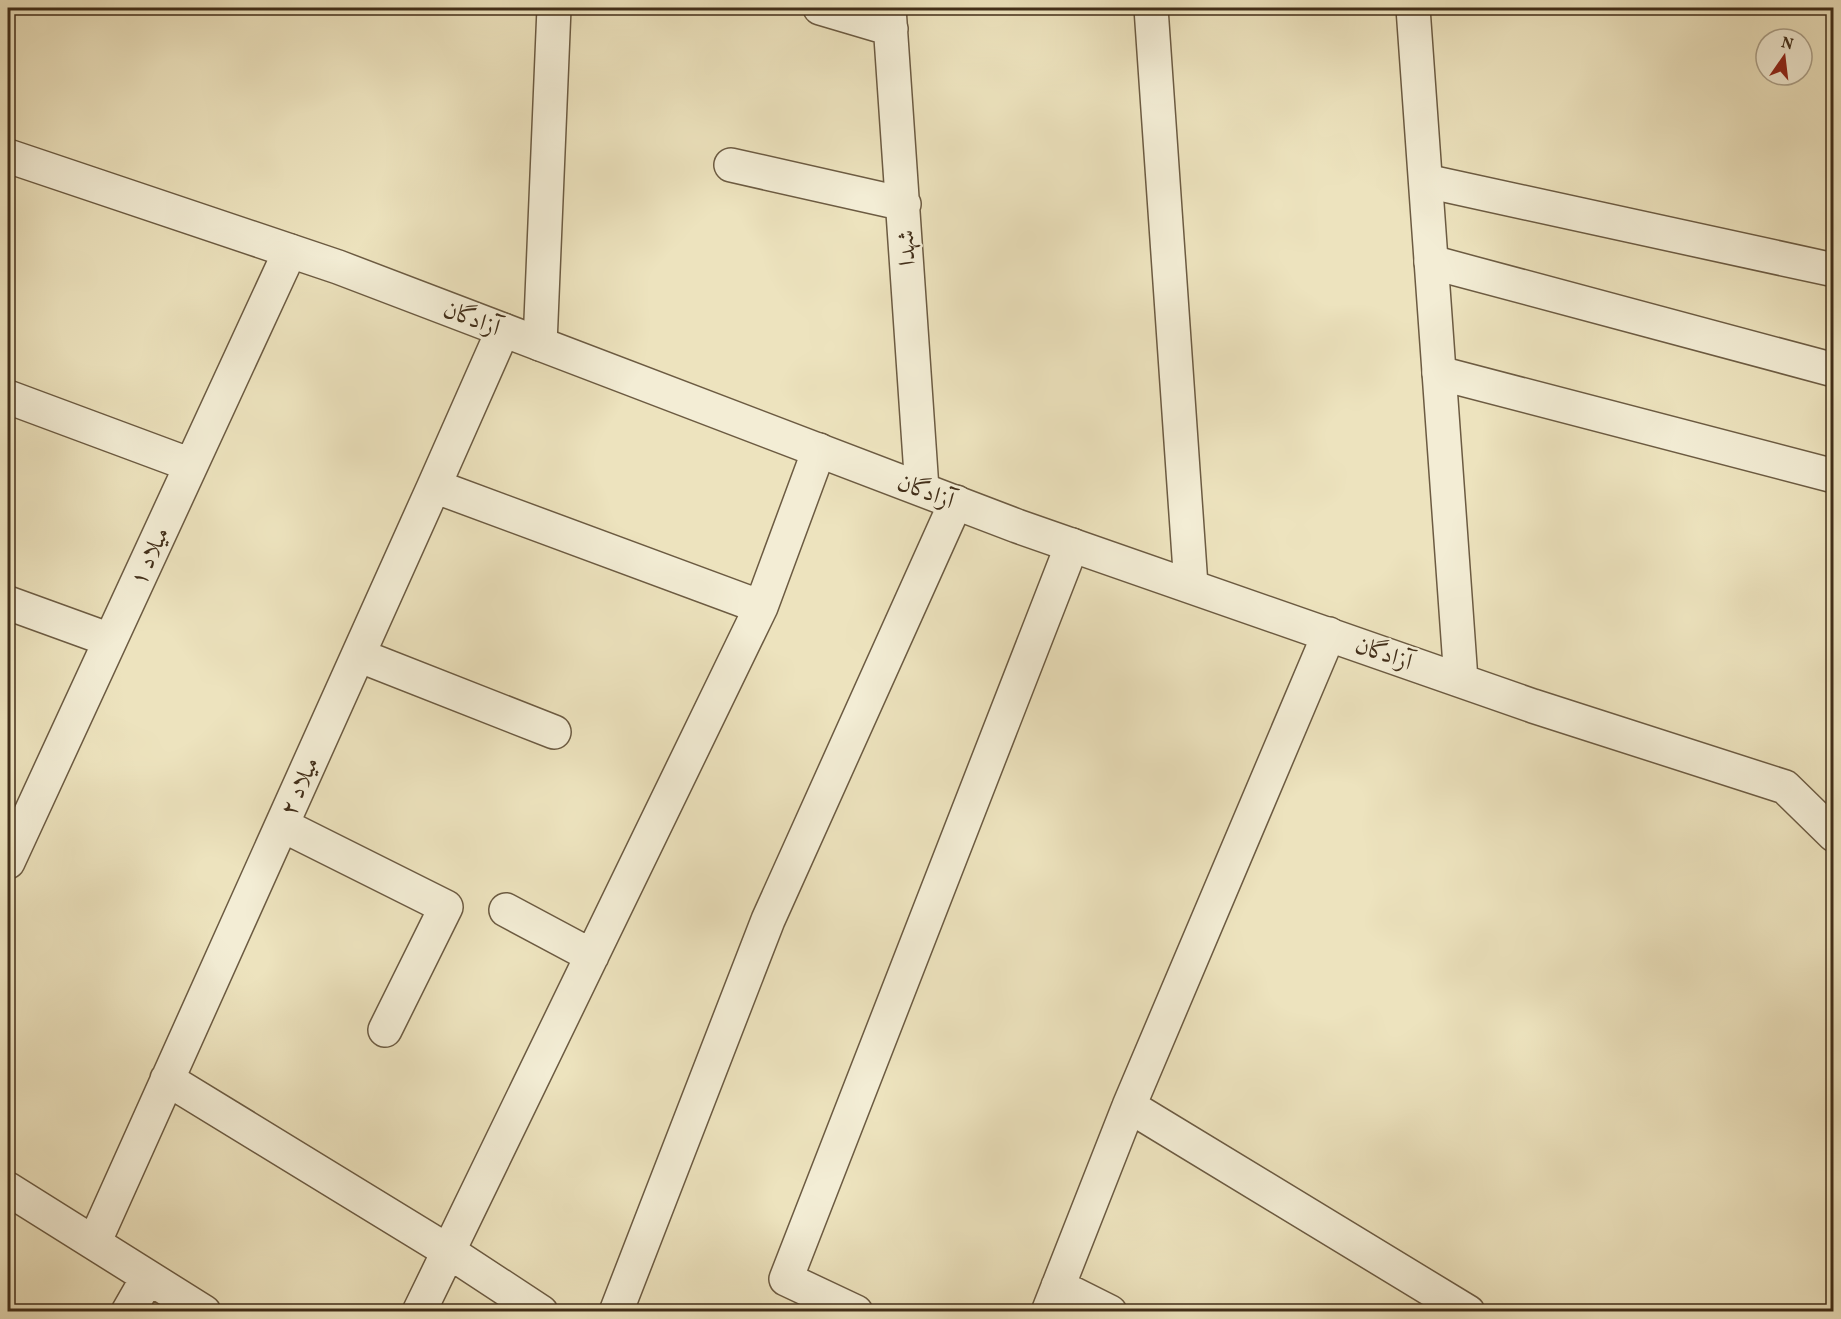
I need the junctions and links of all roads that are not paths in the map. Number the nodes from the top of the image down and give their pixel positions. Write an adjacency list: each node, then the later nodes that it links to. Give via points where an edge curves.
1 (554, 8): 14 (street)
2 (820, 8): 5 (street)
3 (1151, 8): 25 (street)
4 (1413, 8): 8 (street)
5 (890, 18): 9 (street, شهدا)
6 (8, 156): 10 (street, آزادگان)
7 (731, 165): 9 (street)
8 (1426, 181): 11 (street); 12 (street)
9 (904, 204): 22 (street, شهدا)
10 (290, 251): 13 (street, آزادگان); 19 (street, میلاد ۱)
11 (1431, 262): 15 (street); 16 (street)
12 (1833, 270)
13 (503, 330): 14 (street, آزادگان); 21 (street, میلاد ۲)
14 (540, 344): 18 (street, آزادگان)
15 (1833, 370)
16 (1439, 373): 20 (street); 31 (street)
17 (8, 397): 19 (street)
18 (819, 450): 22 (street, آزادگان); 27 (street)
19 (191, 465): 29 (street, میلاد ۱)
20 (1833, 476)
21 (434, 486): 27 (street); 30 (street, میلاد ۲)
22 (922, 489): 23 (street, آزادگان)
23 (956, 502): 24 (street, آزادگان); 50 (street, via 768,920)
24 (1072, 545): 25 (street, آزادگان); 51 (street, via 786,1279)
25 (1191, 586): 28 (street, آزادگان)
26 (8, 603): 29 (street)
27 (761, 607): 37 (street)
28 (1329, 634): 31 (street, آزادگان); 40 (street)
29 (110, 640): 35 (street, میلاد ۱)
30 (358, 655): 32 (street); 33 (street, میلاد ۲)
31 (1461, 680): 34 (street, آزادگان, via 1785,787)
32 (554, 732)
33 (282, 825): 38 (street, via 446,907); 39 (street, میلاد ۲)
34 (1833, 835)
35 (8, 862)
36 (506, 910): 37 (street)
37 (592, 956): 43 (street)
38 (385, 1030)
39 (167, 1079): 42 (street, میلاد ۲); 43 (street)
40 (1129, 1106): 45 (street); 53 (street)
41 (8, 1189): 42 (street)
42 (93, 1243): 44 (street)
43 (448, 1251): 48 (street); 49 (street)
44 (148, 1277): 46 (street); 47 (street)
45 (1053, 1299): 52 (street)
46 (128, 1311)
47 (204, 1311)
48 (419, 1311)
49 (541, 1311)
50 (616, 1311)
51 (856, 1311)
52 (1110, 1311)
53 (1467, 1311)

